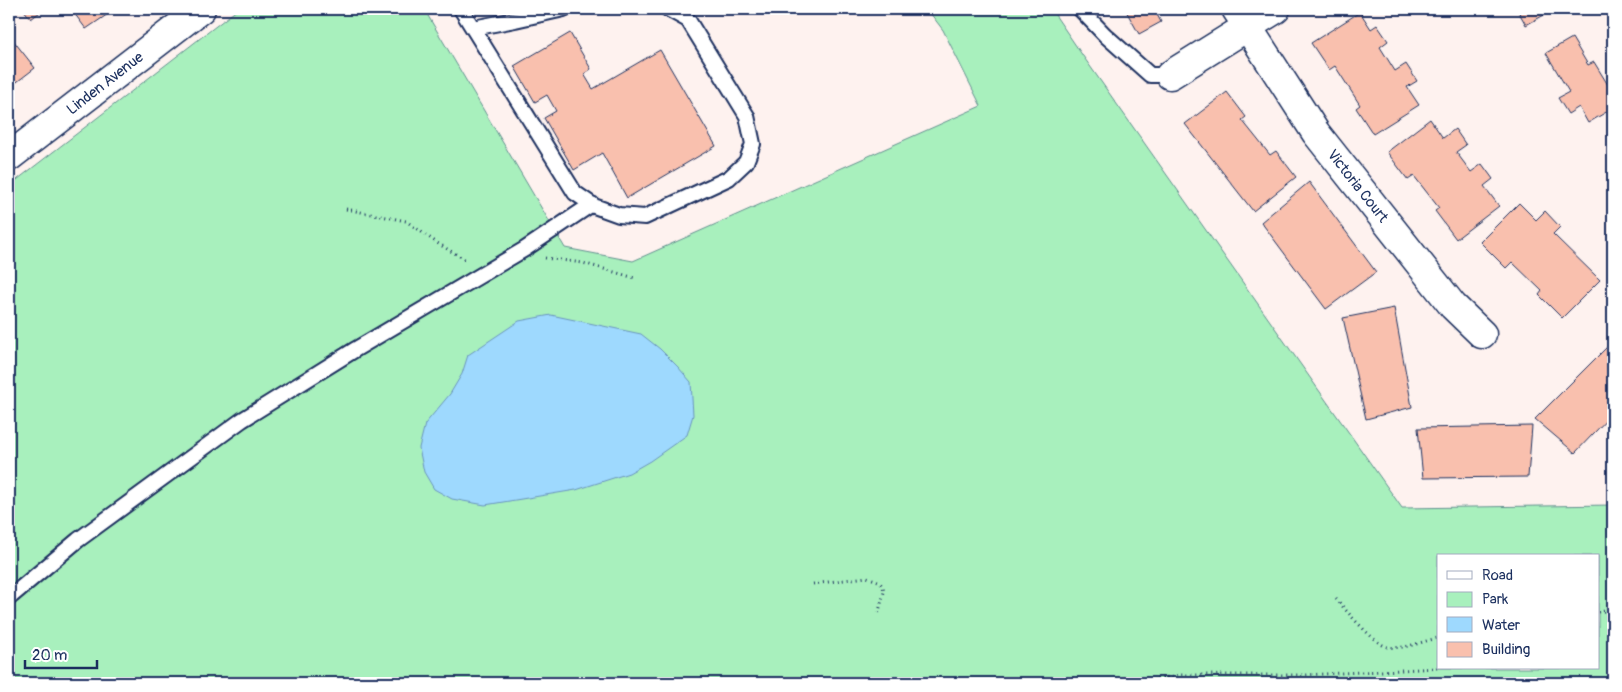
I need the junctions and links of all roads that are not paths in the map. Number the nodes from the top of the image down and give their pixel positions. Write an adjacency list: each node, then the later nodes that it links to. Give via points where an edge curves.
1 (201, 9): 10 (street, Linden Avenue)
2 (461, 9): 8 (lane)
3 (564, 9): 8 (lane)
4 (668, 9): 11 (lane, via 688,20 747,116 753,144 750,153 746,162 729,178 645,217 619,215)
5 (1080, 9): 9 (lane, via 1150,75)
6 (1276, 9): 7 (street)
7 (1242, 18): 9 (street); 12 (street, Victoria Court, via 1316,133 1454,306)
8 (473, 28): 11 (lane, via 575,193)
9 (1170, 75)
10 (9, 157)
11 (592, 204): 13 (lane, via 242,420 78,540)
12 (1482, 334)
13 (9, 598)

